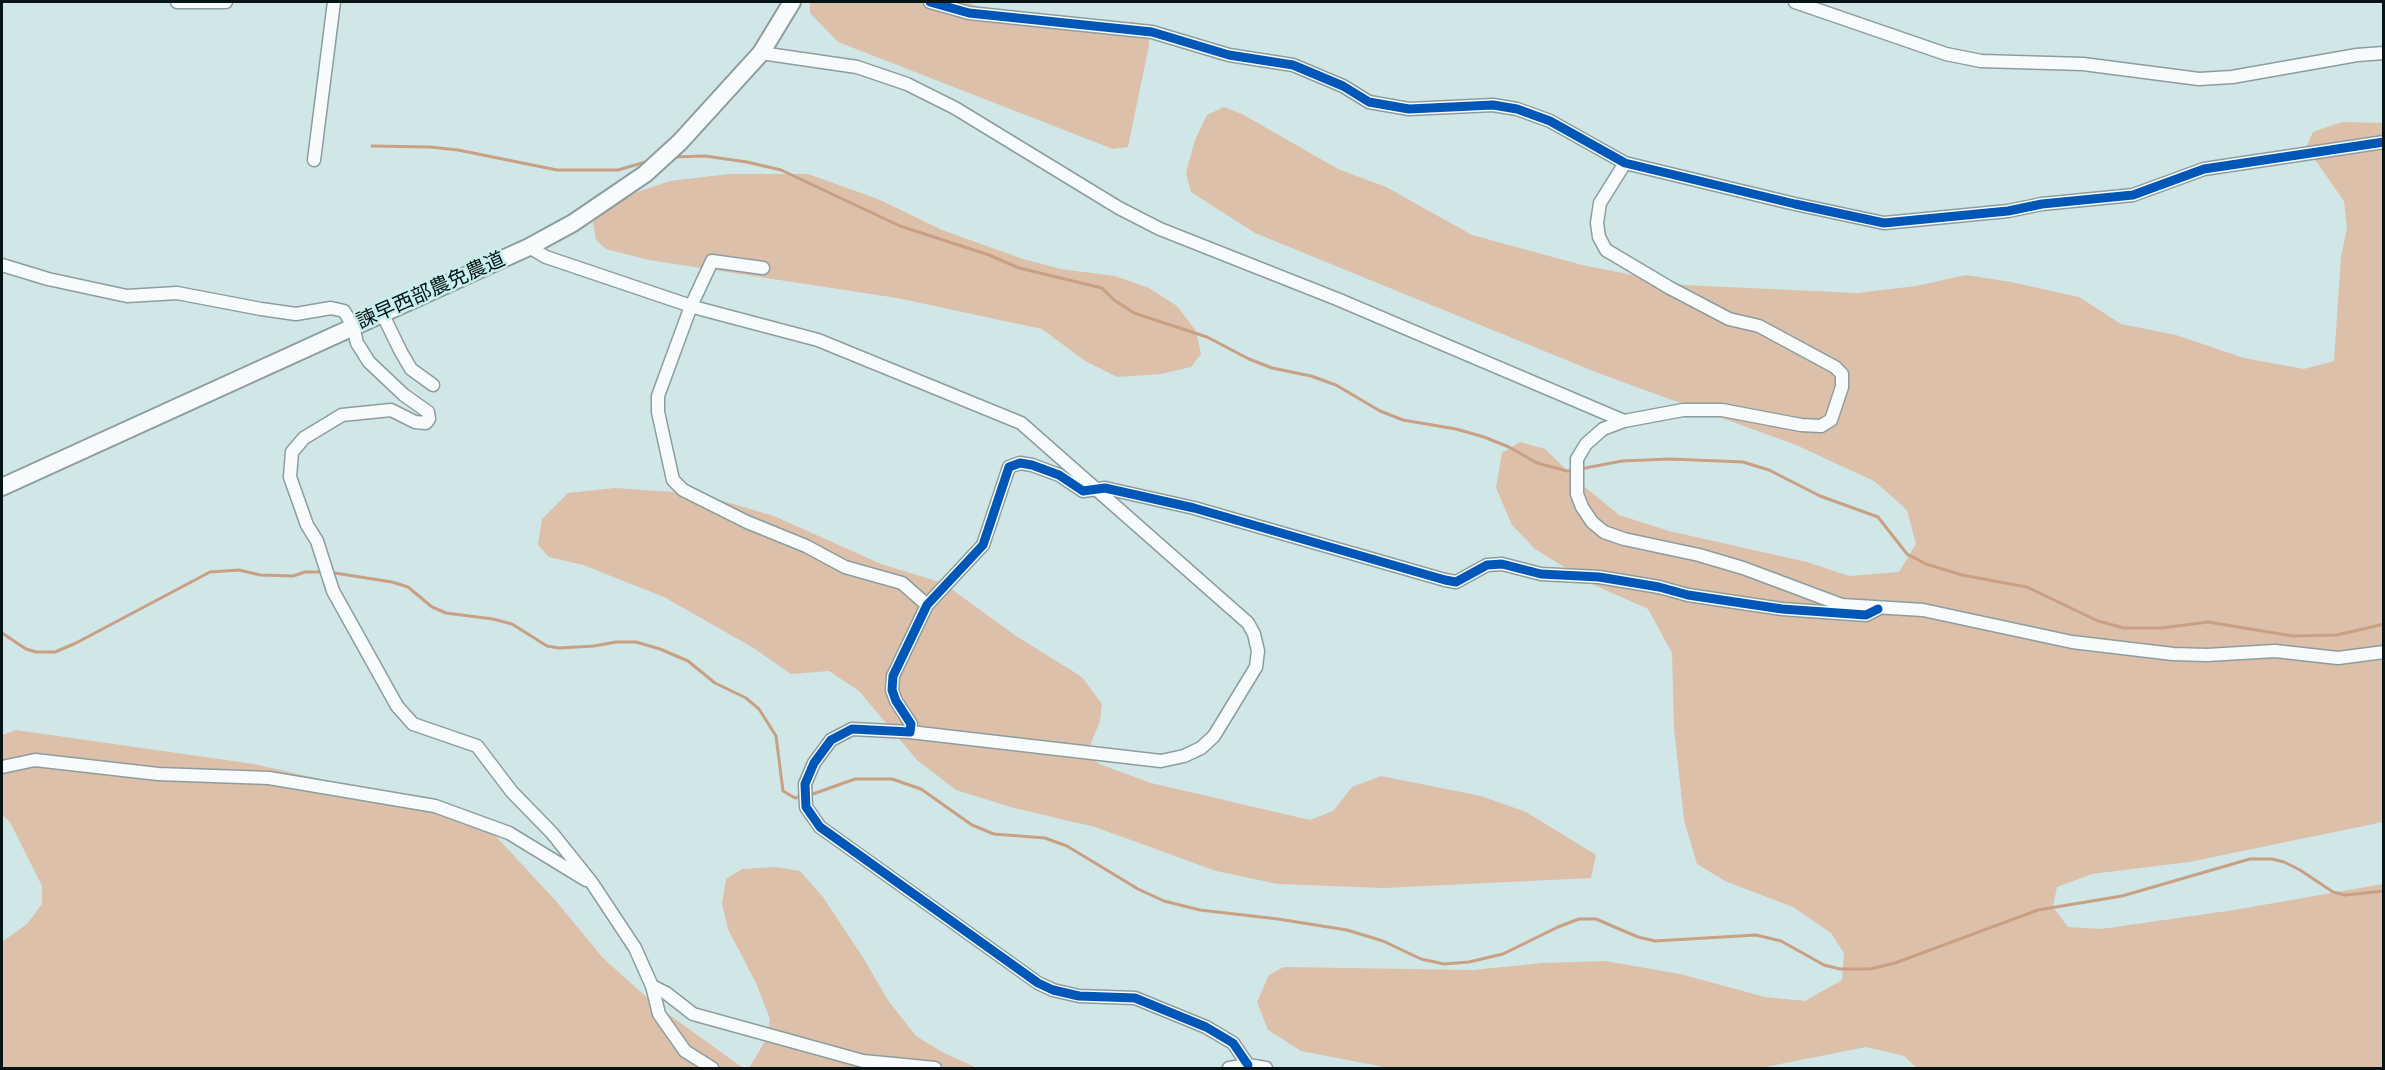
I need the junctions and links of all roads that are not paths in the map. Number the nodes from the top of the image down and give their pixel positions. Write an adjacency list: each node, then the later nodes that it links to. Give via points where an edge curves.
1 (177, 2): 2 (street)
2 (226, 2)
3 (333, 2): 10 (street)
4 (792, 2): 7 (street, 諫早西部農免農道)
5 (930, 2): 11 (street, via 969,13 1152,32 1229,55 1293,65 1343,86 1369,102 1409,109 1493,105 1517,109 1550,122)
6 (1795, 2): 8 (street, via 1980,62 2083,64 2199,79)
7 (761, 53): 12 (street, 諫早西部農免農道, via 680,142 645,174 573,223); 19 (street, via 857,67 907,84 955,108 1160,229)
8 (2384, 53)
9 (2384, 142): 11 (street, via 2204,169 2133,195 1884,223)
10 (314, 160)
11 (1625, 163): 19 (street, via 1600,203 1597,224 1606,250 1729,319 1759,326 1835,367 1842,374 1842,387 1831,420 1821,426 1722,410 1683,410)
12 (529, 247): 15 (street, via 546,257); 16 (street, 諫早西部農免農道)
13 (2, 264): 17 (street, via 48,279 127,296 177,293 296,314 331,308 344,312)
14 (763, 268): 15 (street, via 712,261)
15 (692, 306): 21 (street, via 818,340 1021,423); 22 (street, via 658,396 673,480 683,490 845,567 902,583)
16 (382, 313): 17 (street, 諫早西部農免農道); 18 (street, via 411,369)
17 (353, 326): 20 (street, 諫早西部農免農道); 27 (street, via 357,343 369,362 428,412 429,419 426,423 415,422 391,410 342,415 304,438 292,452 291,477 333,591 407,718 413,724 477,746)
18 (433, 385)
19 (1624, 421): 23 (street, via 1603,429 1586,444 1577,459 1577,494 1592,522 1604,532 1743,568 1842,605)
20 (2, 487)
21 (1097, 491): 22 (street, via 1083,491 1059,475 1032,465 1020,463 1009,467 983,546); 23 (street, via 1105,488 1194,508 1456,582 1487,565 1502,564 1541,574 1599,577 1782,609 1866,615); 25 (street, via 1248,623 1254,634 1256,667 1214,736 1201,748 1161,761)
22 (927, 605): 25 (street, via 893,676 892,690 911,724)
23 (1878, 609): 24 (street, via 1923,610 2072,642 2173,654 2275,651 2338,658)
24 (2384, 652)
25 (910, 732): 29 (street, via 852,729 831,740 814,762 805,784 806,807 820,827 1038,983 1079,996 1135,998 1206,1027 1233,1043)
26 (2, 767): 27 (street, via 35,760 158,774 269,778 435,806 509,833)
27 (592, 883): 28 (street, via 635,948)
28 (652, 986): 30 (street, via 659,1014 685,1052); 31 (street, via 693,1014 863,1060)
29 (1248, 1065): 32 (street); 33 (street)
30 (712, 1068)
31 (934, 1068)
32 (1229, 1068)
33 (1266, 1068)

